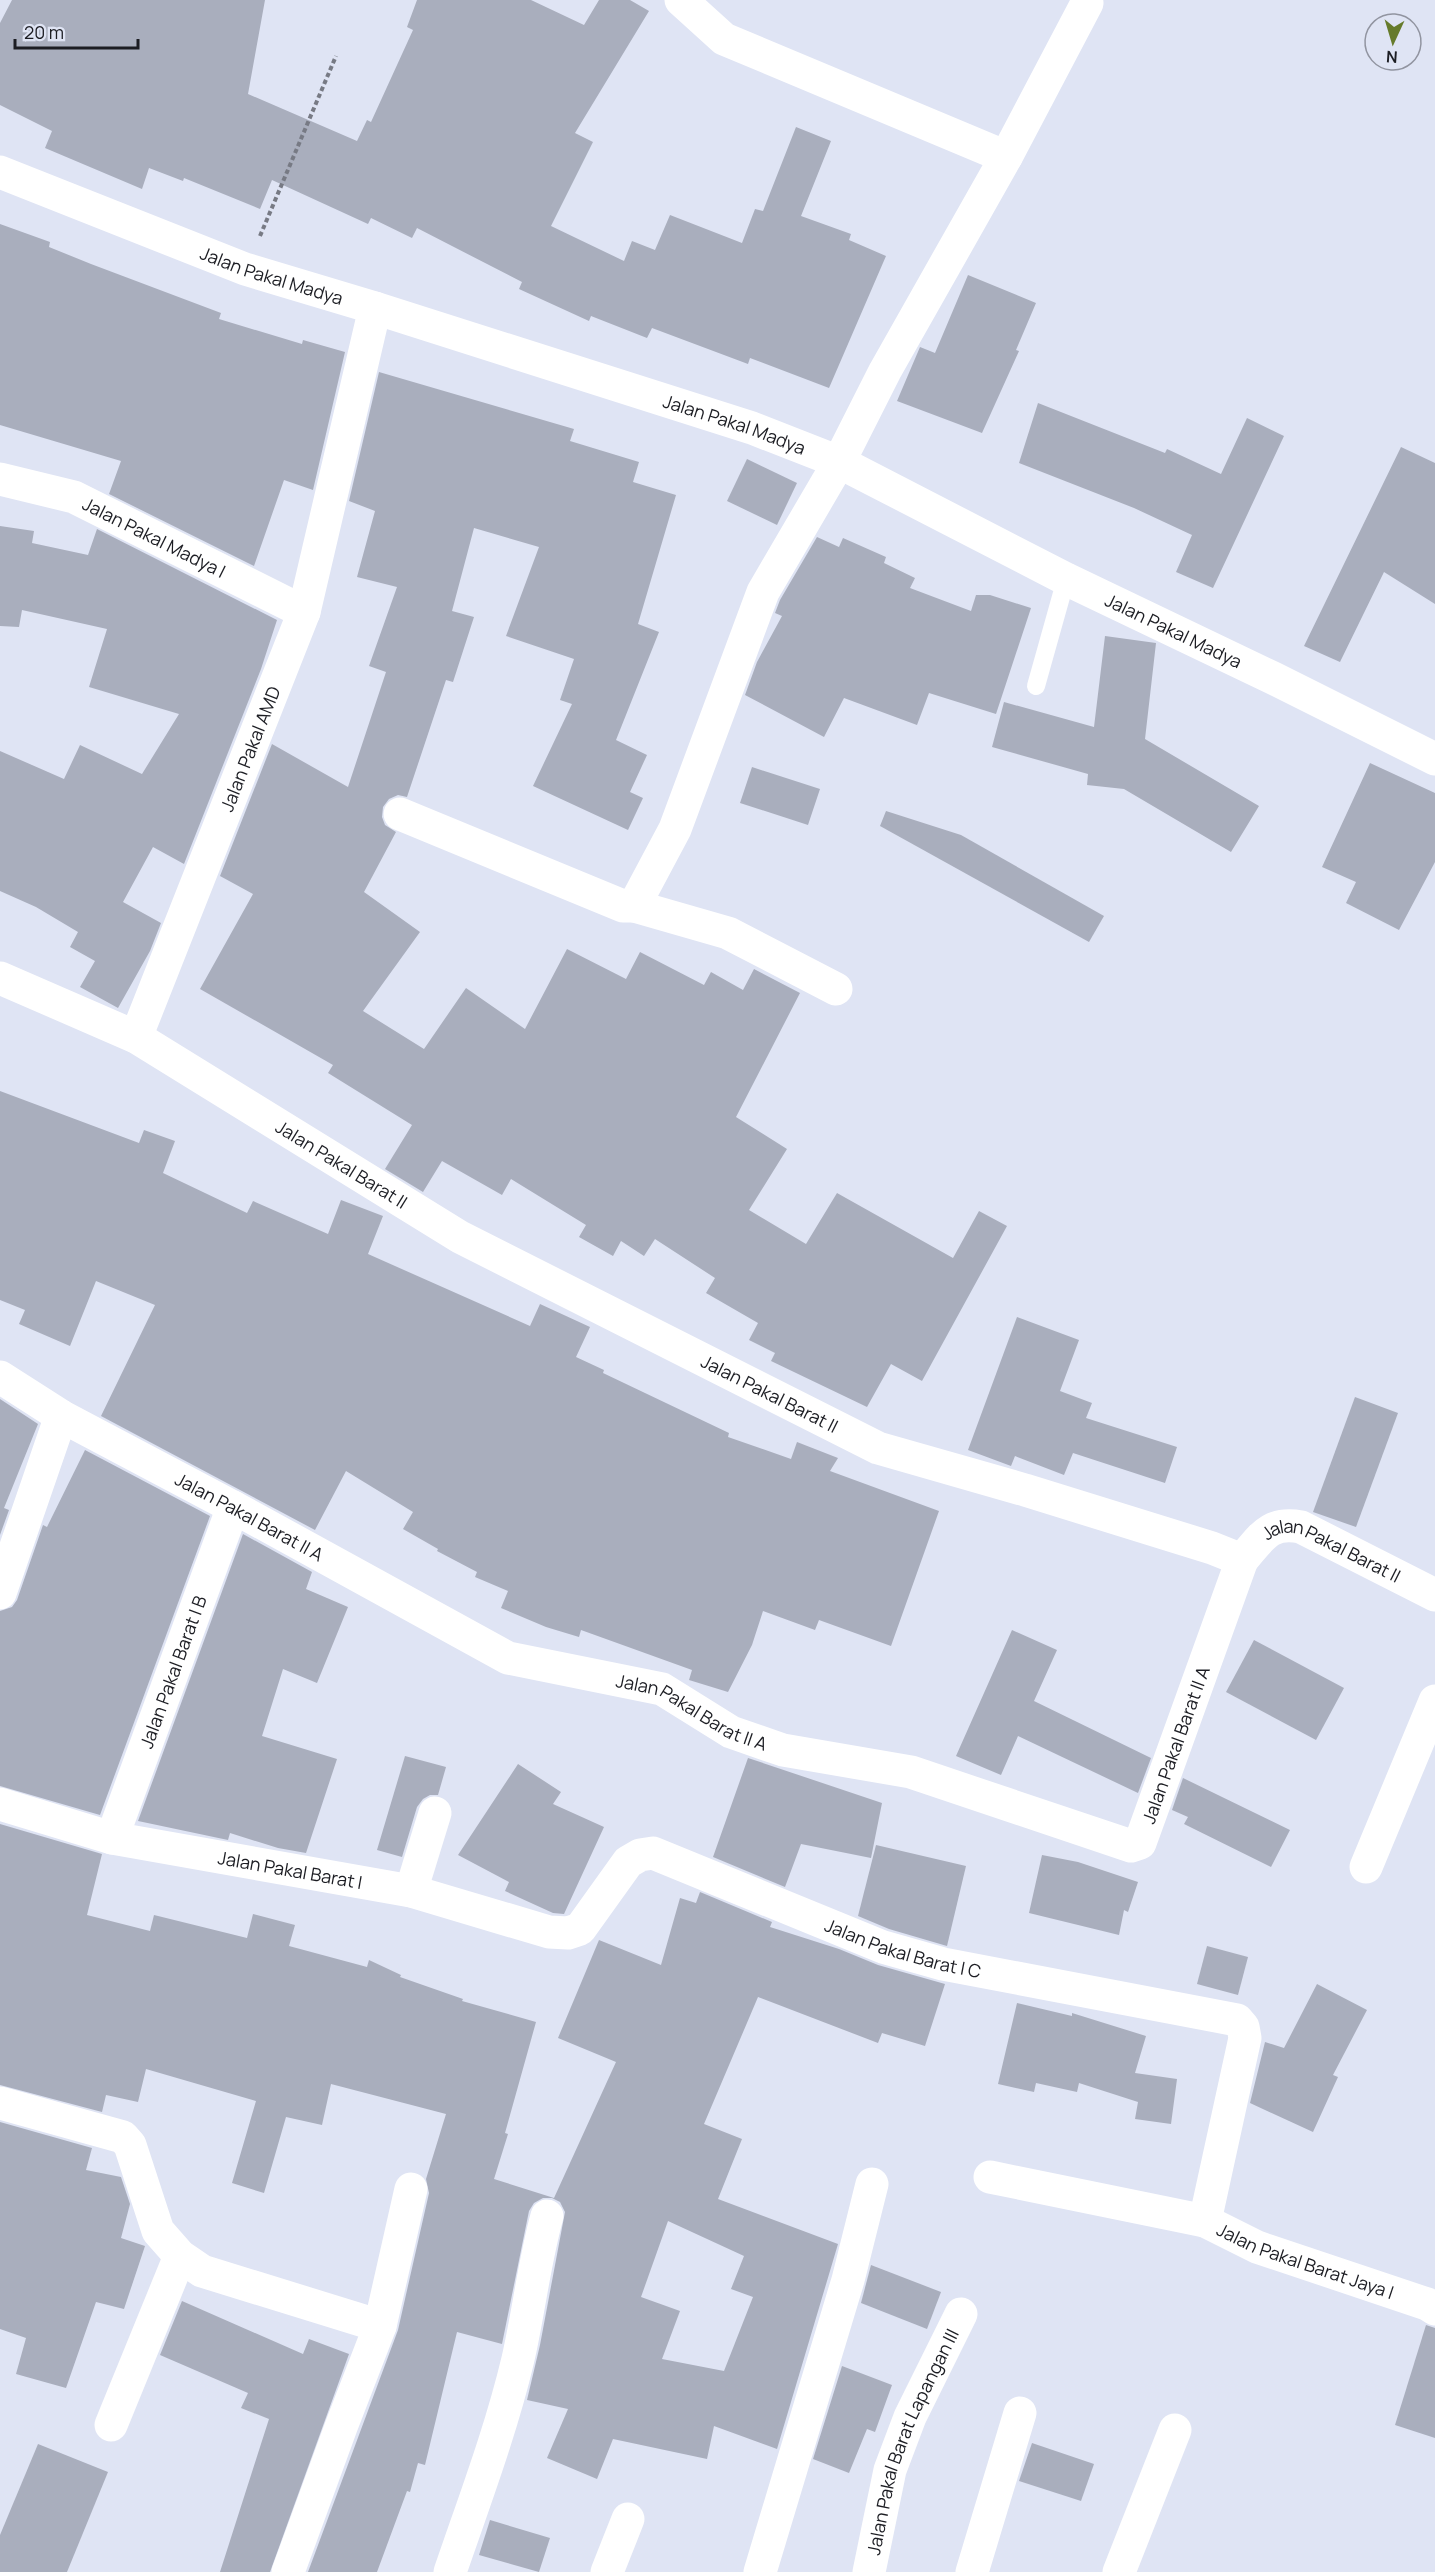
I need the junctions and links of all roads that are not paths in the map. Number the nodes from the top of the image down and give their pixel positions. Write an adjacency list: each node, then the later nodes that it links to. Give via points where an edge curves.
1 (681, 0): 3 (street, via 724,39)
2 (1087, 3): 3 (street)
3 (1006, 157): 6 (street, via 885,370)
4 (0, 172): 5 (street, Jalan Pakal Madya, via 245,269)
5 (375, 308): 6 (street, Jalan Pakal Madya, via 752,428); 9 (street, Jalan Pakal AMD)
6 (839, 462): 8 (street, Jalan Pakal Madya); 13 (street, via 763,591 675,829)
7 (0, 479): 9 (street, Jalan Pakal Madya I, via 74,496)
8 (1066, 579): 10 (lane); 11 (street, Jalan Pakal Madya)
9 (304, 612): 16 (street, Jalan Pakal AMD)
10 (1036, 686)
11 (1435, 759)
12 (400, 814): 13 (street, via 623,906)
13 (634, 906): 15 (street, via 728,933)
14 (0, 978): 16 (street)
15 (836, 988)
16 (136, 1037): 20 (street, Jalan Pakal Barat II, via 460,1237 878,1449 1024,1490)
17 (0, 1377): 18 (street, Jalan Pakal Barat II A)
18 (61, 1416): 19 (street, Jalan Pakal Barat II A); 21 (street)
19 (233, 1507): 20 (street, Jalan Pakal Barat II A, via 508,1658 662,1689 731,1732 783,1750 911,1772 1131,1846 1140,1843); 26 (street, Jalan Pakal Barat I B)
20 (1242, 1560): 22 (street, Jalan Pakal Barat II, via 1269,1530 1293,1525)
21 (0, 1593)
22 (1435, 1595)
23 (1435, 1701): 27 (street)
24 (0, 1804): 26 (street, Jalan Pakal Barat I)
25 (435, 1814): 28 (street)
26 (112, 1838): 28 (street, Jalan Pakal Barat I)
27 (1366, 1867)
28 (411, 1891): 29 (street, Jalan Pakal Barat I, via 549,1932 568,1934)
29 (580, 1929): 30 (street, Jalan Pakal Barat I C, via 628,1862 653,1853 893,1950 943,1964 1237,2020 1243,2027)
30 (1243, 2052): 36 (street, Jalan Pakal Barat Jaya I)
31 (0, 2103): 37 (street, via 123,2137 130,2145 158,2231)
32 (990, 2177): 36 (street)
33 (872, 2184): 48 (street, via 848,2280)
34 (411, 2189): 40 (street)
35 (547, 2216): 46 (street, via 518,2361)
36 (1205, 2221): 38 (street, Jalan Pakal Barat Jaya I, via 1257,2247)
37 (180, 2256): 40 (street, via 202,2271); 42 (street)
38 (1435, 2309)
39 (961, 2314): 49 (street, Jalan Pakal Barat Lapangan III, via 910,2416 890,2470)
40 (380, 2326): 45 (street)
41 (1020, 2413): 50 (street)
42 (111, 2425)
43 (1174, 2430): 51 (street)
44 (628, 2519): 47 (street)
45 (288, 2572)
46 (450, 2572)
47 (607, 2572)
48 (759, 2572)
49 (869, 2572)
50 (972, 2572)
51 (1119, 2572)

